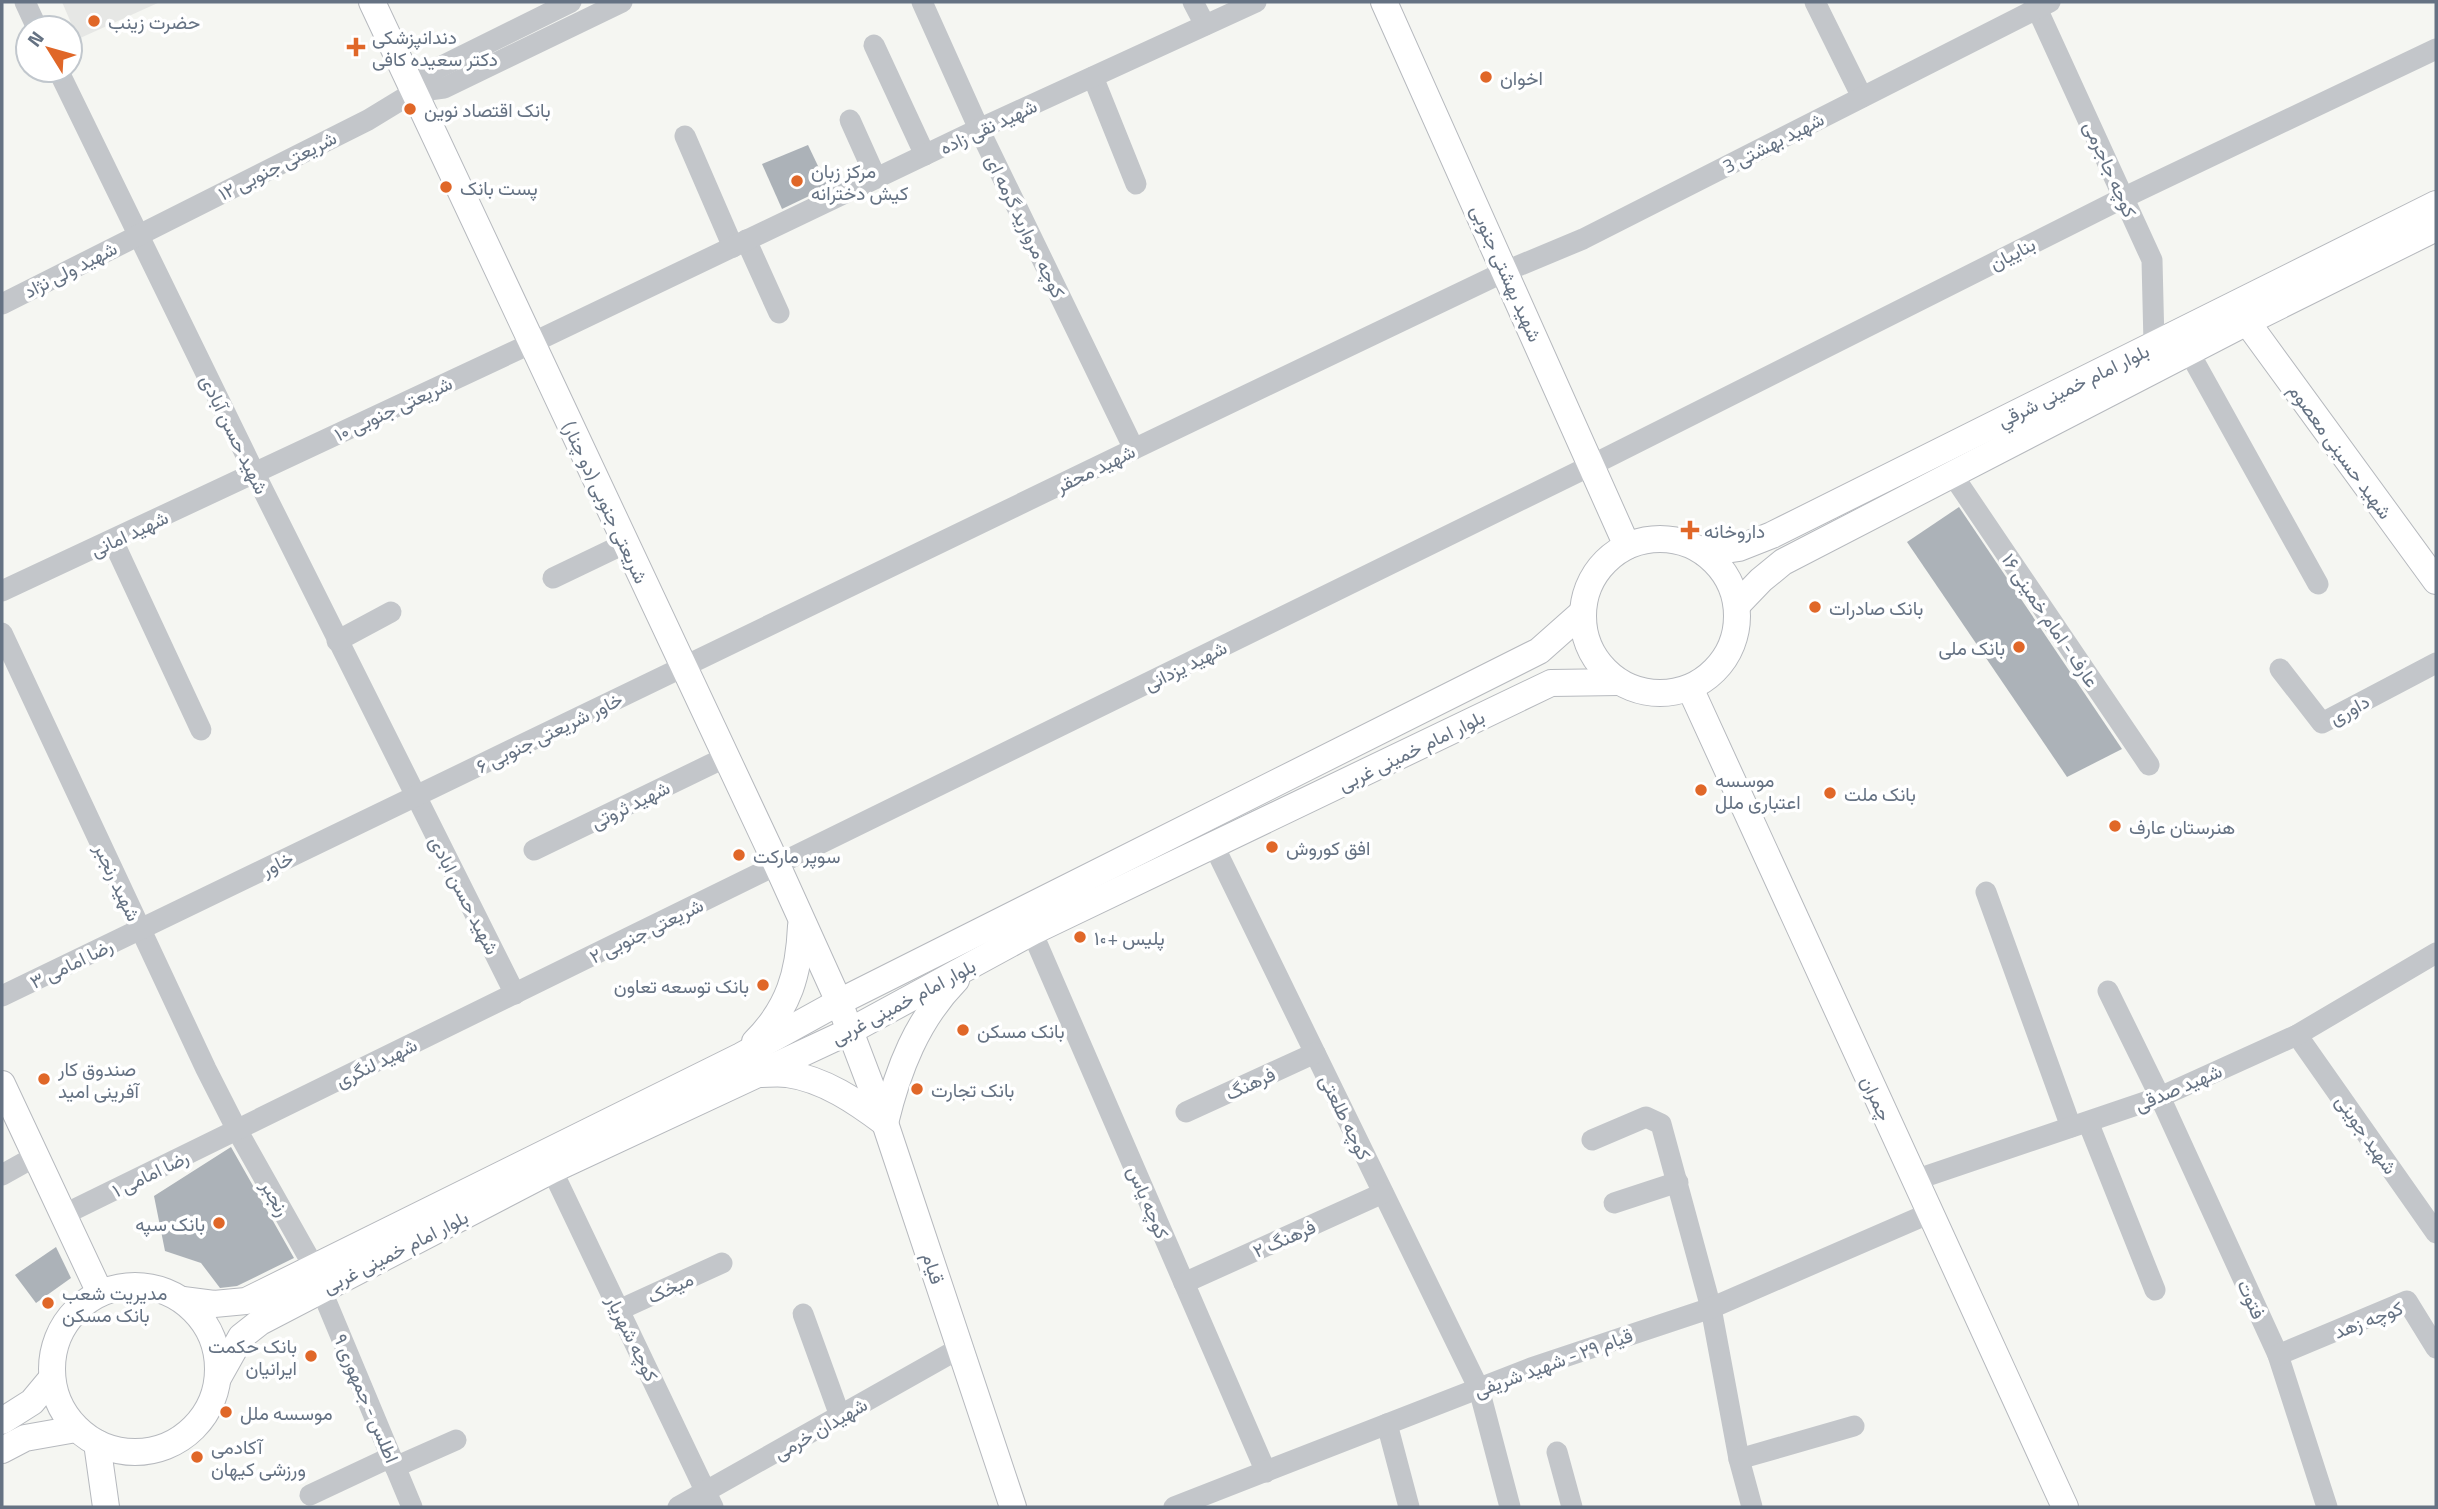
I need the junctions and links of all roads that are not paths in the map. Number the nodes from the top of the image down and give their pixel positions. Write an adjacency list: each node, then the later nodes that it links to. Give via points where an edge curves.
1 (372, 2): 15 (main road, شریعتی جنوبی (دو چنار))
2 (571, 2): 15 (street, via 430,72)
3 (622, 2): 15 (street, via 444,88)
4 (922, 2): 18 (street, کوچه مروارید گرمه ای)
5 (1193, 2): 10 (street)
6 (1256, 2): 10 (street, شهید نقی زاده)
7 (1384, 2): 28 (main road, شهید بهشتی جنوبی)
8 (1815, 2): 16 (street)
9 (2040, 4): 16 (street, شهید بهشتی 3); 23 (street, کوچه جاجرمی)
10 (1205, 25): 13 (street, شهید نقی زاده)
11 (874, 45): 20 (street)
12 (2436, 49): 23 (street, بناییان)
13 (1093, 77): 18 (street, شهید نقی زاده); 22 (street)
14 (65, 84): 26 (street, شهید حسن آبادی)
15 (414, 92): 26 (street, شریعتی جنوبی ۱۲, via 368,120); 32 (main road, شریعتی جنوبی (دو چنار))
16 (1861, 97): 28 (street, شهید بهشتی 3, via 1583,239)
17 (850, 120): 21 (street)
18 (979, 129): 20 (street, شهید نقی زاده); 35 (street, کوچه مروارید گرمه ای)
19 (685, 136): 27 (street)
20 (925, 155): 21 (street, شهید نقی زاده)
21 (876, 178): 27 (street, شهید نقی زاده)
22 (1136, 184)
23 (2123, 198): 33 (street, کوچه جاجرمی, via 2152,260); 36 (street, بناییان)
24 (2436, 204): 33 (main road, بلوار امام خمینی شرقي)
25 (2436, 228): 31 (main road, بلوار امام خمینی شرقي)
26 (139, 234): 29 (street, شهید ولی نژاد); 37 (street, شهید حسن آبادی)
27 (740, 243): 30 (street); 32 (street, شهید نقی زاده)
28 (1506, 271): 35 (street, شهید محقر); 36 (main road, شهید بهشتی جنوبی)
29 (2, 304)
30 (779, 313)
31 (2247, 322): 34 (main road, بلوار امام خمینی شرقي); 43 (main road, شهید حسینی معصوم)
32 (532, 343): 37 (street, شریعتی جنوبی ۱۰); 40 (main road, شریعتی جنوبی (دو چنار))
33 (2154, 344): 42 (main road, بلوار امام خمینی شرقي, via 1772,535 1739,548)
34 (2189, 352): 38 (main road, بلوار امام خمینی شرقي); 45 (street)
35 (1134, 449): 53 (street, شهید محقر)
36 (1592, 465): 41 (main road, شهید بهشتی جنوبی); 63 (street, شهید یزدانی)
37 (255, 474): 39 (street, شهید امانی); 51 (street, شهید حسن آبادی)
38 (1952, 474): 47 (main road, بلوار امام خمینی شرقي, via 1783,562); 59 (street, عارف - امام خمینی ۱۶)
39 (113, 541): 46 (street, شهید امانی); 57 (street)
40 (626, 543): 44 (street); 53 (main road, شریعتی جنوبی (دو چنار))
41 (1626, 546): 42 (main road, via 1667,539); 49 (main road, via 1596,573)
42 (1705, 553): 47 (main road, via 1721,567)
43 (2434, 572)
44 (553, 578)
45 (2318, 584)
46 (2, 591)
47 (1737, 605): 56 (main road, via 1736,631 1727,655 1711,674)
48 (391, 612): 51 (street)
49 (1583, 612): 55 (main road, via 1592,652); 73 (main road, بلوار امام خمینی غربی, via 1539,651)
50 (2, 633): 66 (street, شهید رنجبر)
51 (337, 641): 60 (street, شهید حسن آبادی)
52 (2436, 663): 54 (street, داوری, via 2322,723)
53 (684, 667): 58 (main road, شریعتی جنوبی (دو چنار)); 60 (street, خاور شریعتی جنوبی ۶)
54 (2280, 669)
55 (1619, 682): 56 (main road, via 1641,691); 61 (main road, بلوار امام خمینی غربی, via 1551,683)
56 (1690, 688): 88 (main road, چمران)
57 (201, 730)
58 (726, 757): 62 (street, شهید ثروتی); 63 (main road, شریعتی جنوبی (دو چنار))
59 (2149, 765)
60 (415, 797): 66 (street, خاور); 71 (street, شهید حسن ابادی)
61 (1213, 845): 67 (main road, بلوار امام خمینی غربی); 76 (street, کوچه طلعتی)
62 (534, 850)
63 (777, 865): 65 (main road, شریعتی جنوبی (دو چنار)); 71 (street, شریعتی جنوبی ۲)
64 (1986, 892): 82 (street)
65 (801, 921): 73 (main road, شریعتی جنوبی (دو چنار)); 77 (main road, via 799,960 788,996)
66 (140, 929): 72 (street, رضا امامی ۳); 83 (street, شهید رنجبر)
67 (1032, 932): 69 (main road, بلوار امام خمینی غربی); 97 (street, کوچه یاس)
68 (2433, 962): 75 (street, شهید صدقی)
69 (970, 965): 74 (main road, بلوار امام خمینی غربی); 81 (main road, via 923,1021 894,1088)
70 (2108, 991): 79 (street, فتوت)
71 (515, 994): 83 (street, شهید لنگری)
72 (2, 996)
73 (839, 1002): 74 (main road, شریعتی جنوبی (دو چنار)); 77 (main road, بلوار امام خمینی غربی)
74 (850, 1031): 77 (main road, بلوار امام خمینی غربی); 81 (main road, قیام)
75 (2297, 1035): 79 (street, شهید صدقی); 94 (street, شهید جوینی)
76 (1315, 1053): 80 (street, فرهنگ); 90 (street, کوچه طلعتی)
77 (748, 1065): 81 (main road, via 823,1084); 86 (main road, بلوار امام خمینی غربی); 96 (main road, بلوار امام خمینی غربی)
78 (2, 1084): 85 (main road)
79 (2160, 1097): 82 (street, شهید صدقی); 106 (street, فتوت)
80 (1186, 1112)
81 (886, 1123): 104 (main road, قیام)
82 (2079, 1124): 88 (street, شهید صدقی); 98 (street)
83 (237, 1130): 93 (street, رضا امامی ۱); 96 (street, رنجبر)
84 (1592, 1140): 89 (street, via 1652,1119 1661,1124)
85 (36, 1156): 87 (street); 93 (main road)
86 (552, 1170): 96 (main road, بلوار امام خمینی غربی); 102 (street, کوچه شهریار)
87 (2, 1175)
88 (1915, 1180): 92 (main road, چمران)
89 (1678, 1182): 91 (street); 101 (street)
90 (1383, 1193): 97 (street, فرهنگ ۲); 109 (street, کوچه طلعتی)
91 (1614, 1203)
92 (1930, 1213): 101 (street, قیام ۲۹ - شهید شریفی); 133 (main road, چمران)
93 (63, 1215): 99 (main road)
94 (2436, 1233)
95 (722, 1263): 102 (street, میخک)
96 (318, 1278): 100 (main road, بلوار امام خمینی غربی, via 246,1301 214,1304); 108 (main road, بلوار امام خمینی غربی, via 241,1337); 119 (street, اطلس - جمهوری ۹)
97 (1184, 1283): 120 (street, کوچه یاس)
98 (2155, 1290)
99 (100, 1293): 100 (main road, via 142,1285); 107 (main road, via 78,1307 62,1328 53,1352)
100 (183, 1300): 108 (main road, via 200,1315 211,1334 218,1355)
101 (1711, 1308): 109 (street, قیام ۲۹ - شهید شریفی); 118 (street)
102 (619, 1310): 123 (street, کوچه شهریار)
103 (803, 1314): 110 (street)
104 (960, 1348): 110 (street, شهیدان خرمی); 127 (main road, قیام)
105 (2436, 1348): 106 (street, کوچه زهد, via 2407,1301)
106 (2278, 1355): 134 (street, فتوت)
107 (52, 1378): 111 (main road, via 32,1402); 114 (main road, via 60,1405)
108 (218, 1378): 114 (main road, via 204,1415 175,1442 149,1451 122,1452)
109 (1479, 1389): 112 (street, قیام ۲۹ - شهید شریفی); 130 (street, کوچه طلعتی)
110 (840, 1416): 123 (street, شهیدان خرمی)
111 (2, 1421)
112 (1387, 1424): 120 (street, قیام ۲۹ - شهید شریفی); 129 (street)
113 (1854, 1426): 118 (street)
114 (87, 1436): 116 (main road, via 25,1438); 124 (main road)
115 (456, 1440): 119 (street)
116 (2, 1450)
117 (1557, 1452): 131 (street)
118 (1739, 1460): 132 (street)
119 (393, 1462): 121 (street); 125 (street, اطلس - جمهوری ۹)
120 (1266, 1472): 122 (street, قیام ۲۹ - شهید شریفی)
121 (310, 1495)
122 (1227, 1498): 128 (street, قیام ۲۹ - شهید شریفی)
123 (710, 1500): 126 (street, شهیدان خرمی)
124 (106, 1507)
125 (412, 1507)
126 (678, 1507)
127 (1013, 1507)
128 (1174, 1507)
129 (1409, 1507)
130 (1510, 1507)
131 (1572, 1507)
132 (1752, 1507)
133 (2065, 1507)
134 (2327, 1507)

